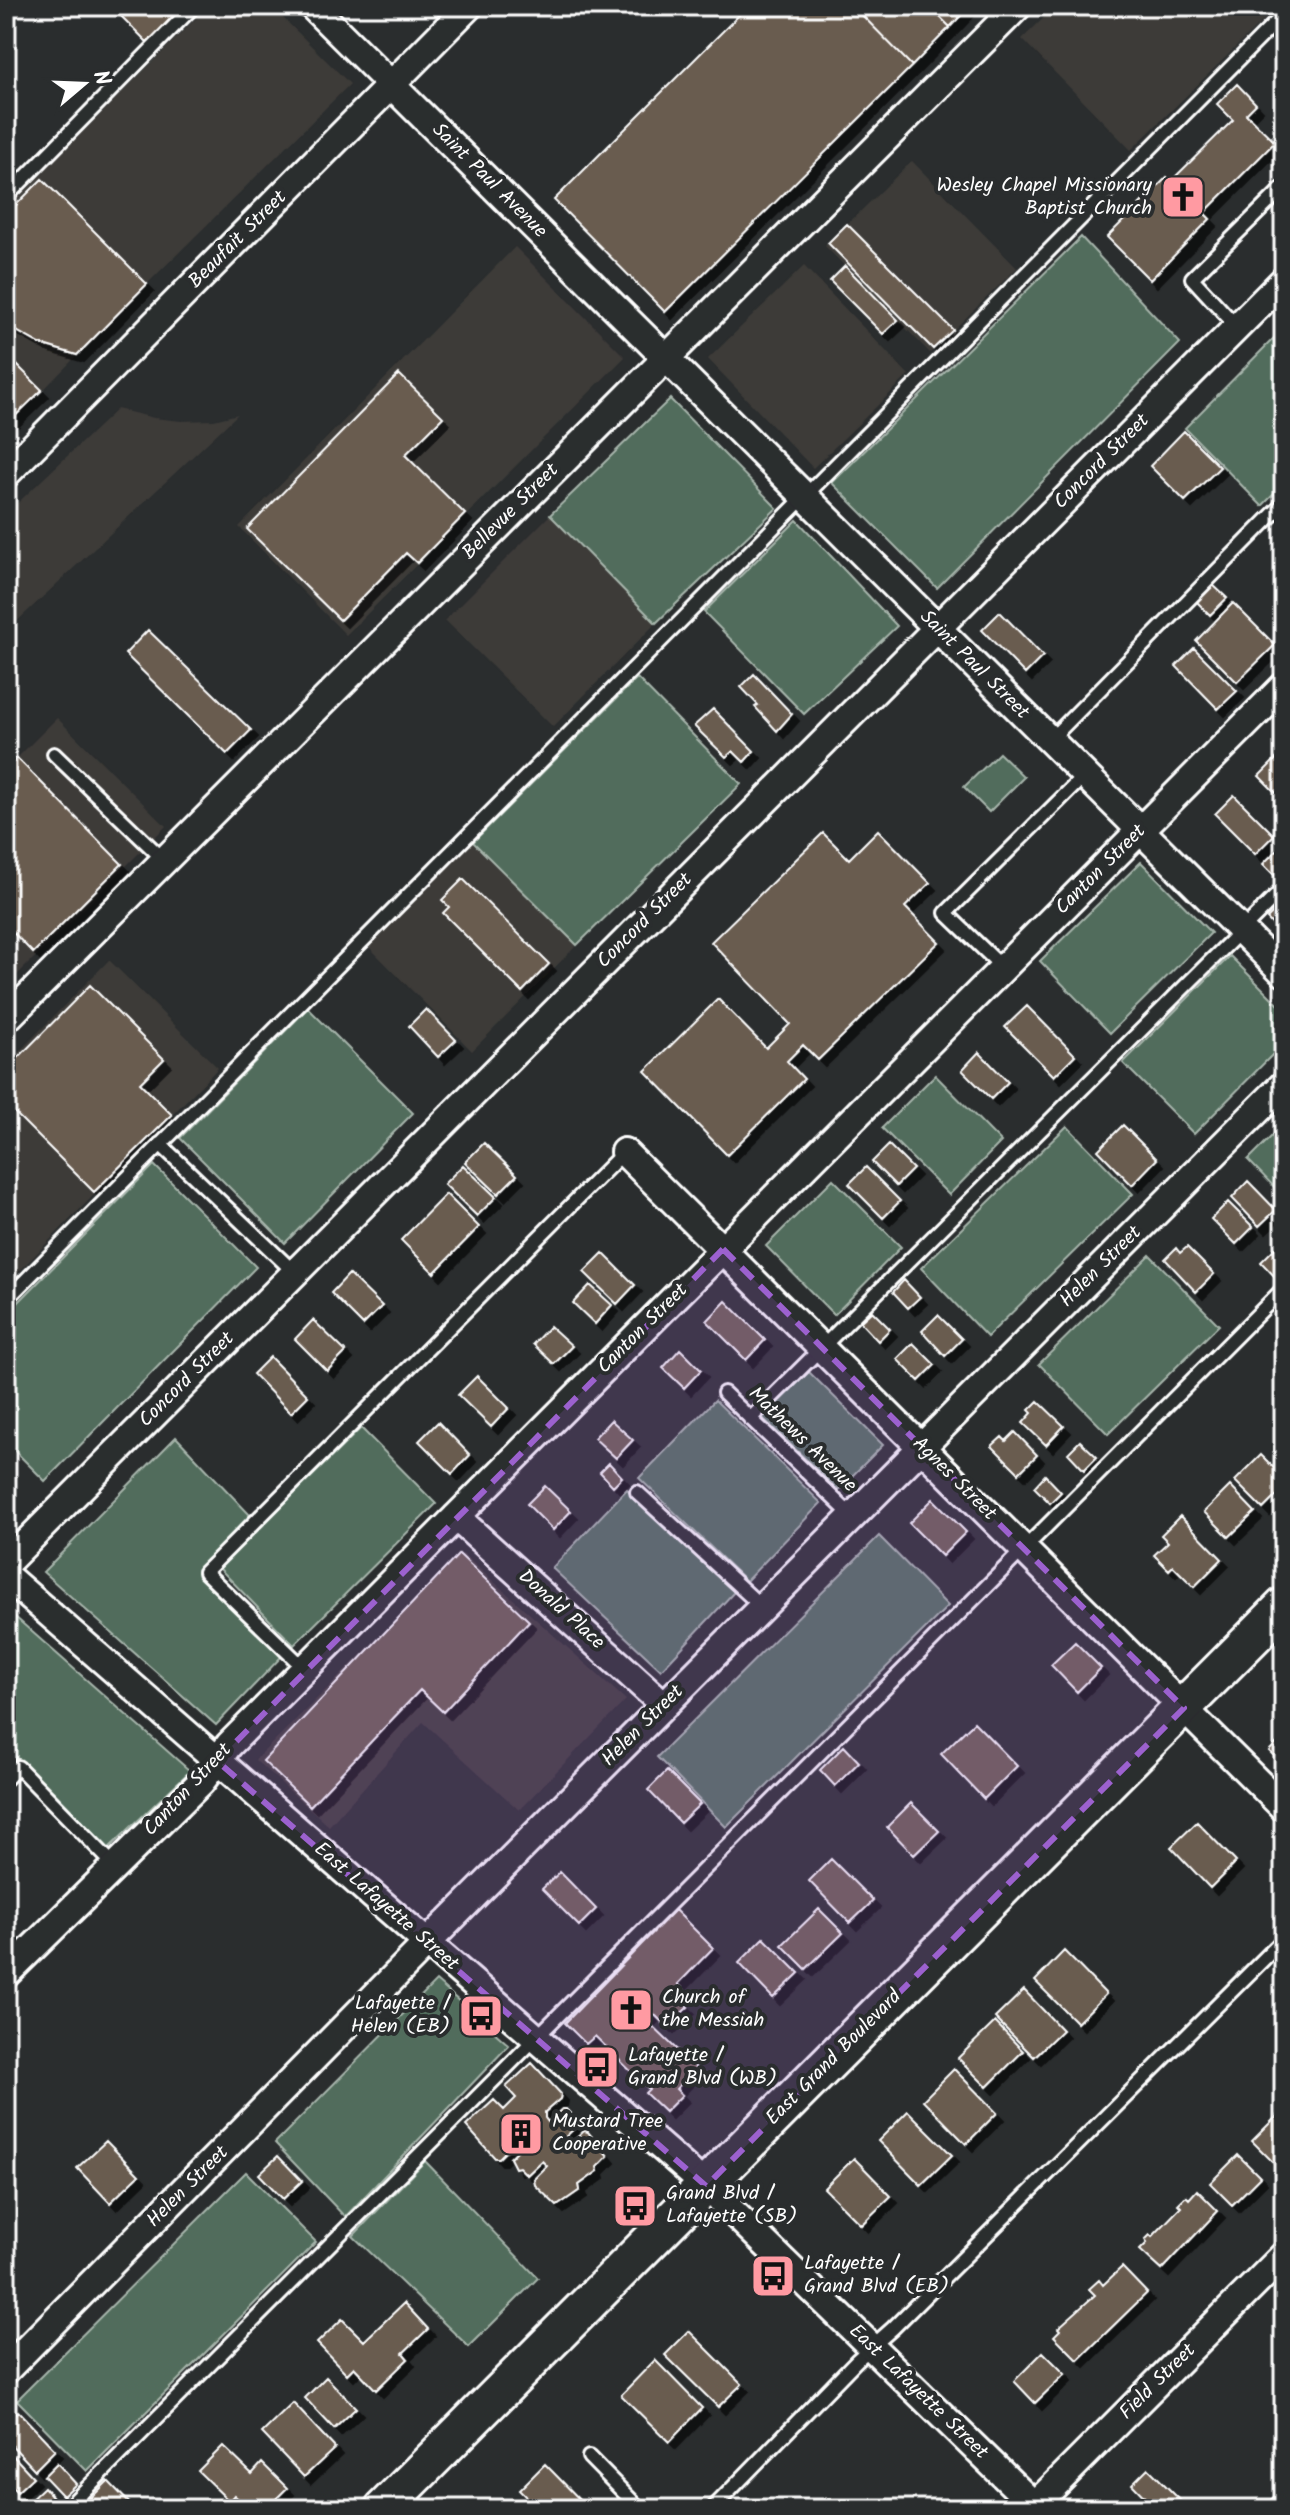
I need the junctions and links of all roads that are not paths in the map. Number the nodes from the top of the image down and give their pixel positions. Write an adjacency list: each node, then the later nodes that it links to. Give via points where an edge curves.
1 (194, 6): 8 (lane)
2 (312, 6): 6 (street, Saint Paul Avenue)
3 (469, 6): 6 (street, Beaufait Street)
4 (1018, 6): 11 (street, Bellevue Street)
5 (1284, 14): 13 (lane)
6 (391, 85): 11 (street, Saint Paul Avenue); 12 (street, Beaufait Street)
7 (1284, 187): 10 (lane, via 1192,278)
8 (6, 197)
9 (1284, 280): 10 (street, Concord Street)
10 (1237, 327): 15 (street, Concord Street)
11 (665, 357): 13 (street, Saint Paul Street); 21 (street, Bellevue Street)
12 (6, 474)
13 (804, 495): 15 (street, Saint Paul Street); 28 (lane)
14 (1284, 503): 17 (lane)
15 (937, 628): 17 (street, Saint Paul Street); 31 (street, Concord Street)
16 (1284, 686): 20 (street, Canton Street)
17 (1050, 740): 19 (street, Saint Paul Street)
18 (54, 754): 21 (lane)
19 (1085, 775): 20 (street, Saint Paul Street); 24 (lane, via 946,913)
20 (1140, 830): 23 (street, Saint Paul Street); 24 (street, Canton Street)
21 (164, 860): 26 (street, Bellevue Street)
22 (1284, 888): 23 (lane)
23 (1242, 931): 25 (street, Saint Paul Street); 34 (lane)
24 (1003, 968): 30 (street, Canton Street)
25 (1284, 973)
26 (6, 1019)
27 (1284, 1084): 37 (street, Helen Street)
28 (160, 1144): 31 (lane); 33 (lane)
29 (624, 1152): 30 (street, Agnes Street); 46 (lane, via 205,1572)
30 (723, 1249): 34 (street, Agnes Street); 40 (street, Canton Street)
31 (294, 1272): 42 (street, Concord Street)
32 (1284, 1288): 41 (lane)
33 (6, 1300)
34 (821, 1347): 36 (lane); 37 (street, Agnes Street)
35 (724, 1393): 36 (lane, Mathews Avenue)
36 (750, 1419): 39 (lane, Mathews Avenue)
37 (922, 1447): 39 (street, Helen Street); 41 (street, Agnes Street)
38 (637, 1492): 45 (lane)
39 (852, 1516): 45 (street, Helen Street)
40 (456, 1517): 46 (street, Canton Street); 47 (street, Donald Place)
41 (1023, 1548): 48 (street, Agnes Street); 56 (lane)
42 (6, 1563)
43 (6, 1576): 49 (street, East Lafayette Street)
44 (1284, 1606): 48 (main road, East Grand Boulevard)
45 (762, 1607): 47 (street, Helen Street)
46 (305, 1669): 49 (street, Canton Street)
47 (664, 1705): 54 (street, Helen Street)
48 (1184, 1708): 51 (street, Agnes Street); 57 (main road, East Grand Boulevard)
49 (217, 1761): 52 (street, Canton Street); 54 (street, East Lafayette Street)
50 (6, 1779): 52 (lane, via 18,1767)
51 (1284, 1808)
52 (116, 1867): 55 (street, Canton Street)
53 (1284, 1939): 59 (lane)
54 (428, 1944): 56 (street, East Lafayette Street); 60 (street, Helen Street)
55 (6, 1974)
56 (536, 2038): 57 (street, East Lafayette Street); 64 (lane)
57 (706, 2186): 59 (street, East Lafayette Street); 65 (main road, East Grand Boulevard)
58 (1284, 2255): 63 (street, Field Street)
59 (872, 2346): 63 (street, East Lafayette Street); 67 (lane)
60 (6, 2370)
61 (589, 2457): 66 (lane)
62 (1284, 2498): 68 (lane)
63 (1035, 2508)
64 (66, 2509)
65 (383, 2509)
66 (640, 2509)
67 (712, 2509)
68 (1273, 2509)

